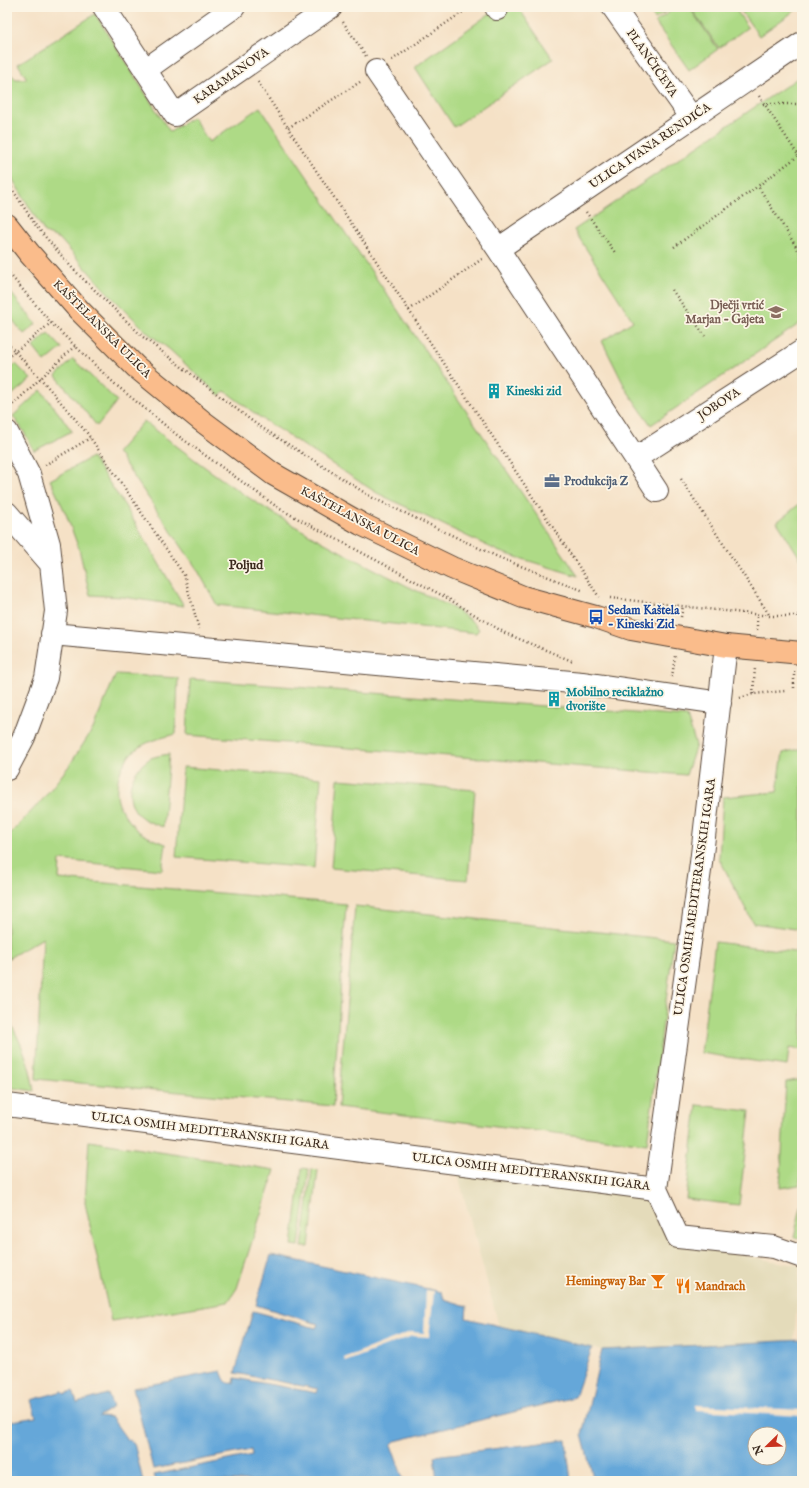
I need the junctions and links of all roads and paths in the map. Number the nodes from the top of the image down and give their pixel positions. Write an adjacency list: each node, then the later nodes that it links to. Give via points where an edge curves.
1 (104, 7): 8 (street, KARAMANOVA)
2 (234, 7): 8 (street)
3 (470, 7): 9 (path)
4 (613, 7): 13 (street, PLANČIĆEVA)
5 (335, 11): 7 (street, KARAMANOVA); 9 (path)
6 (802, 43): 10 (street, ULICA IVANA RENDIĆA)
7 (247, 65): 8 (street, KARAMANOVA, via 175,115); 14 (path)
8 (145, 70)
9 (376, 71): 14 (path); 22 (street)
10 (748, 80): 11 (path); 13 (street, ULICA IVANA RENDIĆA)
11 (763, 104): 12 (path); 15 (path)
12 (802, 104)
13 (692, 118): 19 (street, ULICA IVANA RENDIĆA)
14 (288, 128): 26 (path)
15 (798, 156): 16 (path); 18 (path)
16 (802, 160)
17 (7, 181): 44 (path, via 36,226 73,269 143,337 256,424 373,498 498,557)
18 (758, 186): 21 (path); 24 (path)
19 (575, 196): 22 (street, ULICA IVANA RENDIĆA); 23 (path)
20 (7, 225): 50 (main road, KAŠTELANSKA ULICA, via 80,310 136,367 273,474 361,524 452,568 523,597 631,629)
21 (674, 247)
22 (498, 249): 26 (path); 38 (street)
23 (616, 254)
24 (802, 256)
25 (672, 290): 28 (path)
26 (409, 310): 45 (path)
27 (51, 323): 32 (path)
28 (705, 336)
29 (7, 344): 32 (path)
30 (75, 346): 34 (path)
31 (802, 351): 38 (street, JOBOVA)
32 (15, 352): 33 (path); 34 (path)
33 (7, 358)
34 (41, 379): 35 (path); 37 (path)
35 (7, 410)
36 (7, 432): 39 (street)
37 (90, 438): 39 (path); 51 (path, via 184,575)
38 (636, 458): 41 (street)
39 (30, 474): 43 (street, via 49,544)
40 (681, 479): 47 (path)
41 (657, 491)
42 (7, 513): 43 (street)
43 (51, 564): 49 (street, via 56,611)
44 (591, 594)
45 (600, 596)
46 (610, 598): 47 (path)
47 (770, 616): 48 (path)
48 (802, 616)
49 (52, 634): 51 (street); 54 (street, via 46,678 24,737)
50 (726, 646): 52 (main road, KAŠTELANSKA ULICA); 53 (street, ULICA OSMIH MEDITERANSKIH IGARA)
51 (204, 648): 53 (street, via 582,683)
52 (802, 653)
53 (720, 703): 56 (street, ULICA OSMIH MEDITERANSKIH IGARA, via 701,863)
54 (7, 769)
55 (7, 1105): 56 (street, ULICA OSMIH MEDITERANSKIH IGARA)
56 (656, 1189): 57 (street, via 678,1237 774,1247)
57 (802, 1257)

